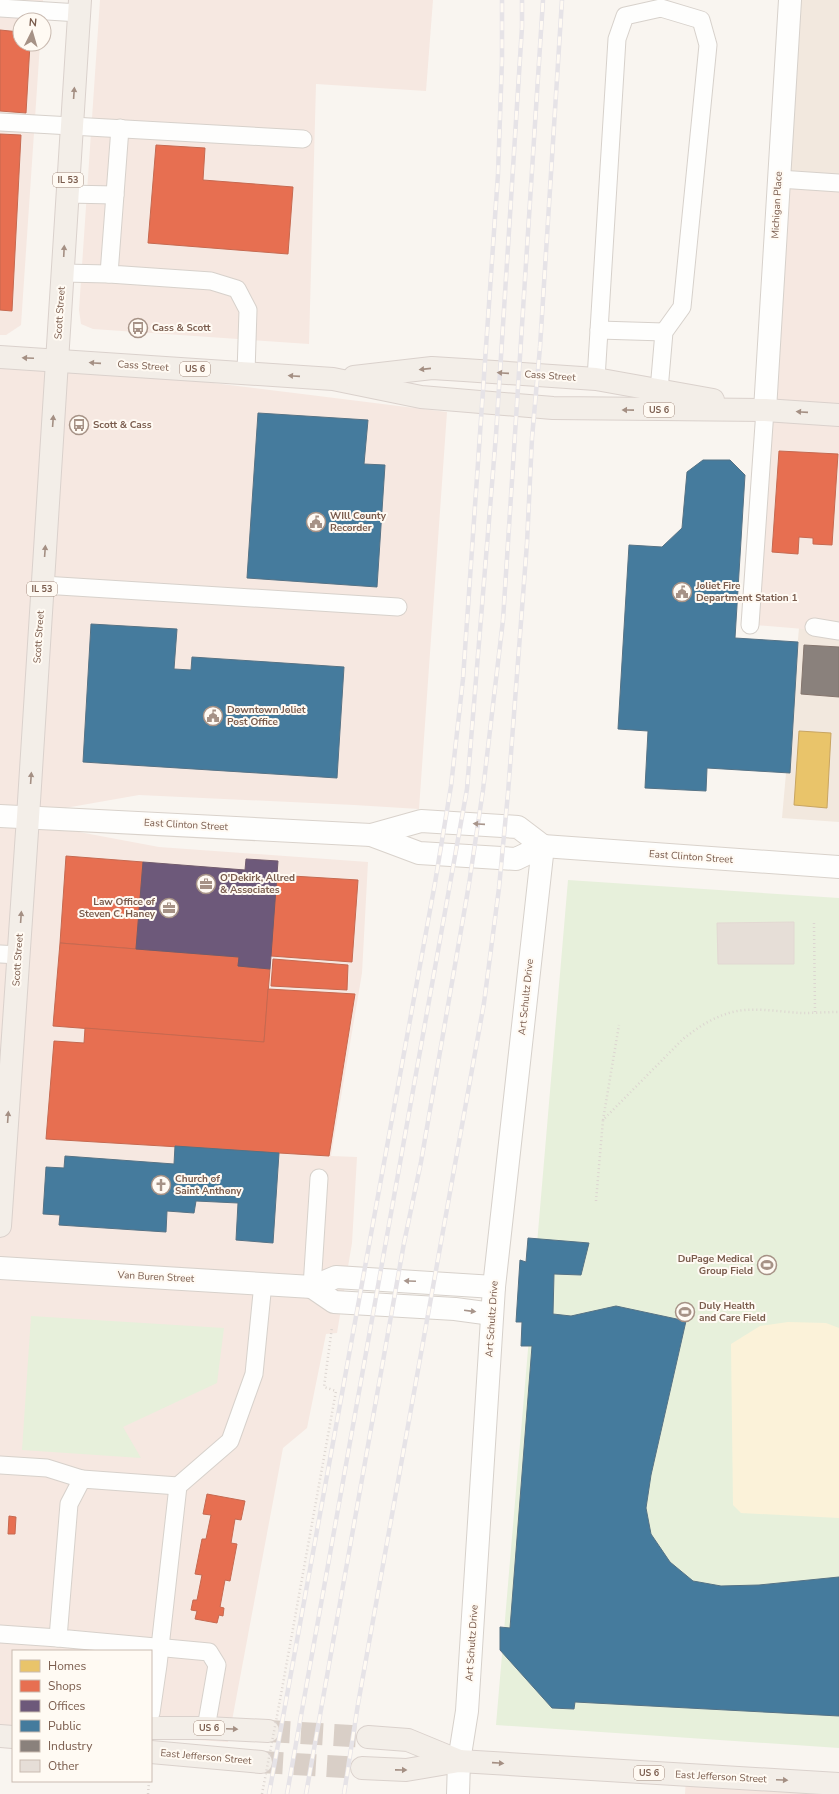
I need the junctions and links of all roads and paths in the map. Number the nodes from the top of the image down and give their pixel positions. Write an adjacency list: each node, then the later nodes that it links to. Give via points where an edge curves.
1 (790, 0): 8 (street, Michigan Place)
2 (79, 7): 3 (lane); 5 (main road, Scott Street / IL 53, one-way to 2)
3 (0, 8)
4 (0, 122): 5 (lane)
5 (72, 126): 6 (lane); 10 (main road, Scott Street / IL 53)
6 (120, 128): 7 (lane); 11 (lane)
7 (303, 139)
8 (779, 179): 9 (lane); 22 (street, Michigan Place)
9 (839, 183)
10 (67, 194): 11 (lane); 12 (main road, Scott Street / IL 53, one-way to 10)
11 (115, 195): 13 (lane)
12 (63, 272): 13 (lane); 17 (main road, Scott Street / IL 53)
13 (109, 274): 18 (lane, via 211,281 237,289 248,310)
14 (599, 330): 15 (lane); 15 (lane, via 617,39 625,16 662,8 701,20 708,45 682,307); 20 (lane)
15 (664, 332): 21 (lane)
16 (0, 356): 17 (main road, Cass Street / US 6, one-way to 16)
17 (57, 360): 18 (main road, Cass Street / US 6, one-way to 17); 24 (main road, Scott Street / IL 53, one-way to 17)
18 (246, 373): 19 (main road, Cass Street / US 6, one-way to 18)
19 (333, 379): 20 (main road, Cass Street / US 6, one-way to 19, via 432,368); 22 (main road, Cass Street / US 6, one-way to 19, via 546,408 421,397)
20 (596, 379): 21 (main road, Cass Street / US 6)
21 (659, 390): 22 (main road, Cass Street / US 6)
22 (765, 410): 23 (main road, Cass Street / US 6, one-way to 22); 26 (lane)
23 (839, 415)
24 (43, 586): 25 (lane); 30 (main road, Scott Street / IL 53, one-way to 24)
25 (398, 607)
26 (750, 625)
27 (814, 627): 28 (lane)
28 (839, 631)
29 (0, 816): 30 (street, East Clinton Street)
30 (28, 817): 31 (street, East Clinton Street); 35 (main road, Scott Street / IL 53, one-way to 30)
31 (371, 835): 32 (street, East Clinton Street, via 418,853 516,859); 32 (street, East Clinton Street, one-way to 31, via 518,827 503,826 421,821)
32 (543, 846): 33 (street, East Clinton Street); 47 (street, Art Schultz Drive)
33 (839, 867)
34 (814, 923): 37 (path)
35 (9, 955): 40 (main road, Scott Street / IL 53, one-way to 35)
36 (839, 1012): 37 (path)
37 (815, 1013): 39 (path, via 741,1010 712,1020 683,1039)
38 (619, 1025): 39 (path)
39 (603, 1120): 42 (path)
40 (3, 1142): 43 (main road, Scott Street / IL 53)
41 (319, 1178): 46 (lane)
42 (596, 1200)
43 (0, 1226)
44 (0, 1268): 45 (street, Van Buren Street)
45 (263, 1283): 46 (street, Van Buren Street); 52 (lane, via 254,1374 230,1441)
46 (312, 1287): 47 (street, Van Buren Street, one-way to 46, via 336,1277); 48 (street, Van Buren Street, one-way to 48, via 334,1302 456,1309)
47 (494, 1287): 48 (street, Art Schultz Drive)
48 (492, 1314): 66 (street, Art Schultz Drive, via 468,1712)
49 (331, 1336): 72 (path, bridge, via 324,1387 336,1391)
50 (0, 1465): 51 (lane, via 47,1468)
51 (82, 1479): 52 (lane); 54 (lane, via 68,1504)
52 (178, 1486): 55 (lane)
53 (0, 1634): 54 (lane)
54 (58, 1638): 55 (lane)
55 (160, 1648): 56 (lane); 58 (lane, via 209,1652 217,1666)
56 (152, 1706)
57 (152, 1728): 58 (main road, US 6)
58 (206, 1728): 60 (main road, US 6, one-way to 60)
59 (12, 1731): 61 (main road)
60 (268, 1731)
61 (0, 1732)
62 (0, 1736): 63 (main road)
63 (12, 1737)
64 (368, 1737): 66 (main road, East Jefferson Street / US 6, via 408,1740)
65 (152, 1752): 67 (main road, East Jefferson Street)
66 (460, 1761): 68 (main road, East Jefferson Street / US 6, one-way to 66, via 406,1770); 70 (main road, East Jefferson Street / US 6, one-way to 70); 73 (street, Art Schultz Drive)
67 (261, 1762)
68 (362, 1768)
69 (149, 1782): 71 (path)
70 (839, 1784)
71 (148, 1794)
72 (262, 1794)
73 (458, 1794)

